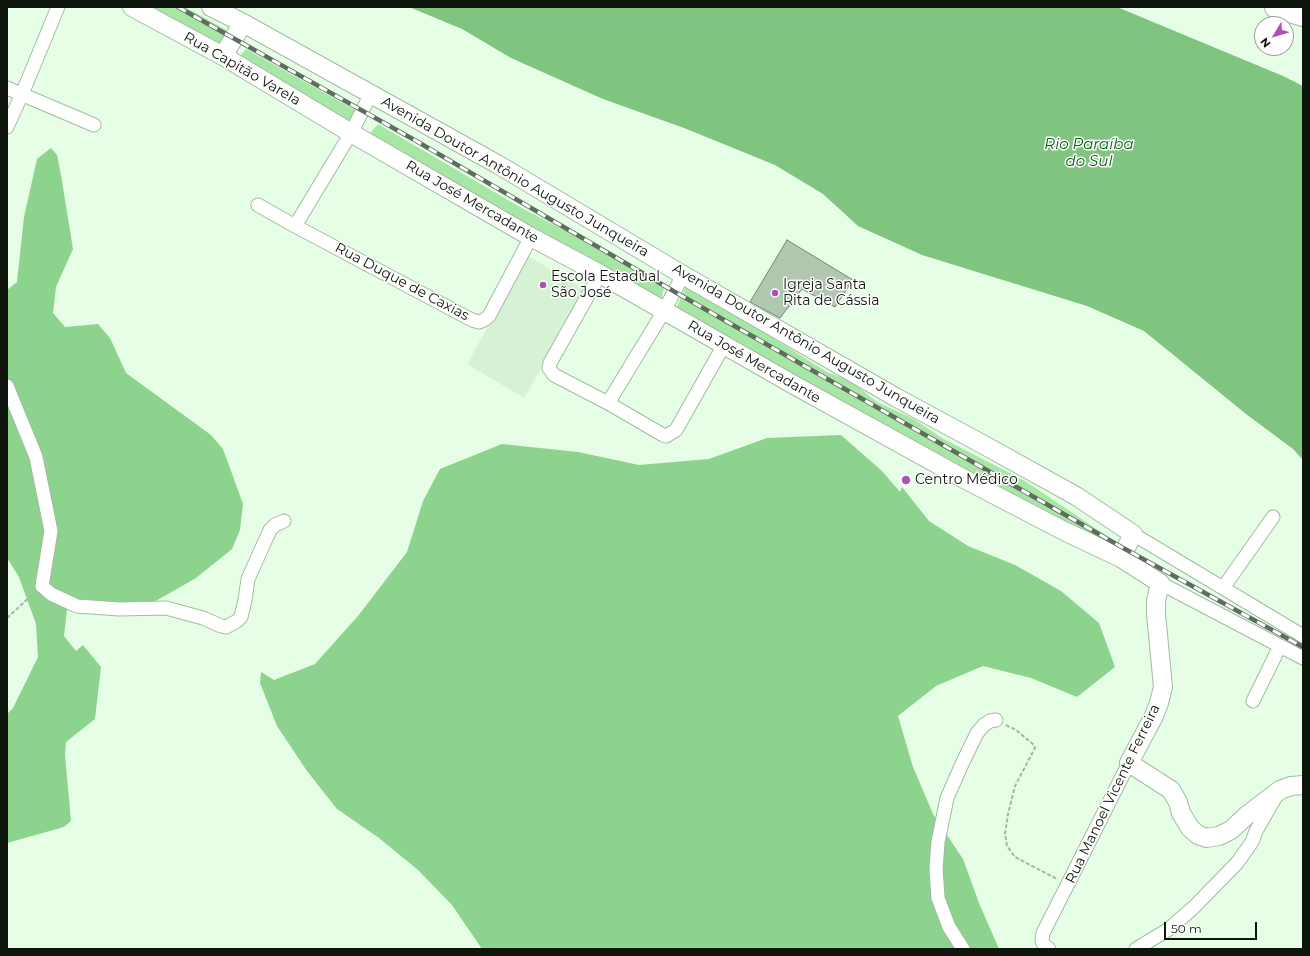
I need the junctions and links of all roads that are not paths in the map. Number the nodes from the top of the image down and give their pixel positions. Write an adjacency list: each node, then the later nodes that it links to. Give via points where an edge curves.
1 (58, 7): 9 (street)
2 (132, 7): 7 (street, Rua Capitão Varela)
3 (211, 7): 6 (street, Avenida Doutor Antônio Augusto Junqueira)
4 (1276, 7): 5 (highway)
5 (1303, 13)
6 (243, 23): 7 (street); 10 (street, Avenida Doutor Antônio Augusto Junqueira)
7 (223, 56): 13 (street, Rua Capitão Varela)
8 (7, 88): 9 (street)
9 (22, 94): 11 (street); 12 (street)
10 (371, 94): 13 (street); 18 (street, Avenida Doutor Antônio Augusto Junqueira, via 497,164)
11 (94, 125)
12 (7, 126)
13 (351, 133): 15 (street); 16 (street, Rua José Mercadante)
14 (258, 205): 15 (street, Rua Duque de Caxias)
15 (295, 226): 16 (street, Rua Duque de Caxias, via 478,322 489,316)
16 (532, 237): 17 (street, Rua José Mercadante)
17 (600, 274): 19 (street, Rua José Mercadante); 22 (street, via 549,368 554,375)
18 (683, 275): 19 (street); 25 (street, Avenida Doutor Antônio Augusto Junqueira, via 897,398 1044,477)
19 (664, 311): 20 (street, Rua José Mercadante); 22 (street)
20 (724, 346): 22 (street, via 676,430 668,435 663,435); 26 (street, Rua José Mercadante, via 968,481)
21 (7, 386): 24 (street, via 36,457 51,531 42,586 51,594 77,606 119,609 166,608 226,626 237,622 241,617 248,579 270,530)
22 (608, 403)
23 (1273, 517): 28 (street)
24 (284, 521)
25 (1134, 534): 26 (street); 28 (street, Avenida Doutor Antônio Augusto Junqueira)
26 (1121, 558): 27 (street, Rua José Mercadante)
27 (1160, 583): 30 (street); 34 (street, Rua Manoel Vicente Ferreira, via 1156,614 1162,687 1154,716)
28 (1223, 588): 29 (street, Avenida Doutor Antônio Augusto Junqueira)
29 (1303, 636)
30 (1280, 646): 31 (street); 32 (street)
31 (1303, 658)
32 (1253, 701)
33 (996, 720): 37 (street, via 984,725 962,764 947,798 938,842 938,898 949,927)
34 (1130, 763): 36 (street, via 1171,790 1190,828 1207,838 1231,830); 38 (street, Rua Manoel Vicente Ferreira, via 1044,933 1042,940)
35 (1303, 784): 36 (street)
36 (1280, 790): 39 (street, via 1237,864 1169,929)
37 (963, 949)
38 (1049, 949)
39 (1136, 949)

